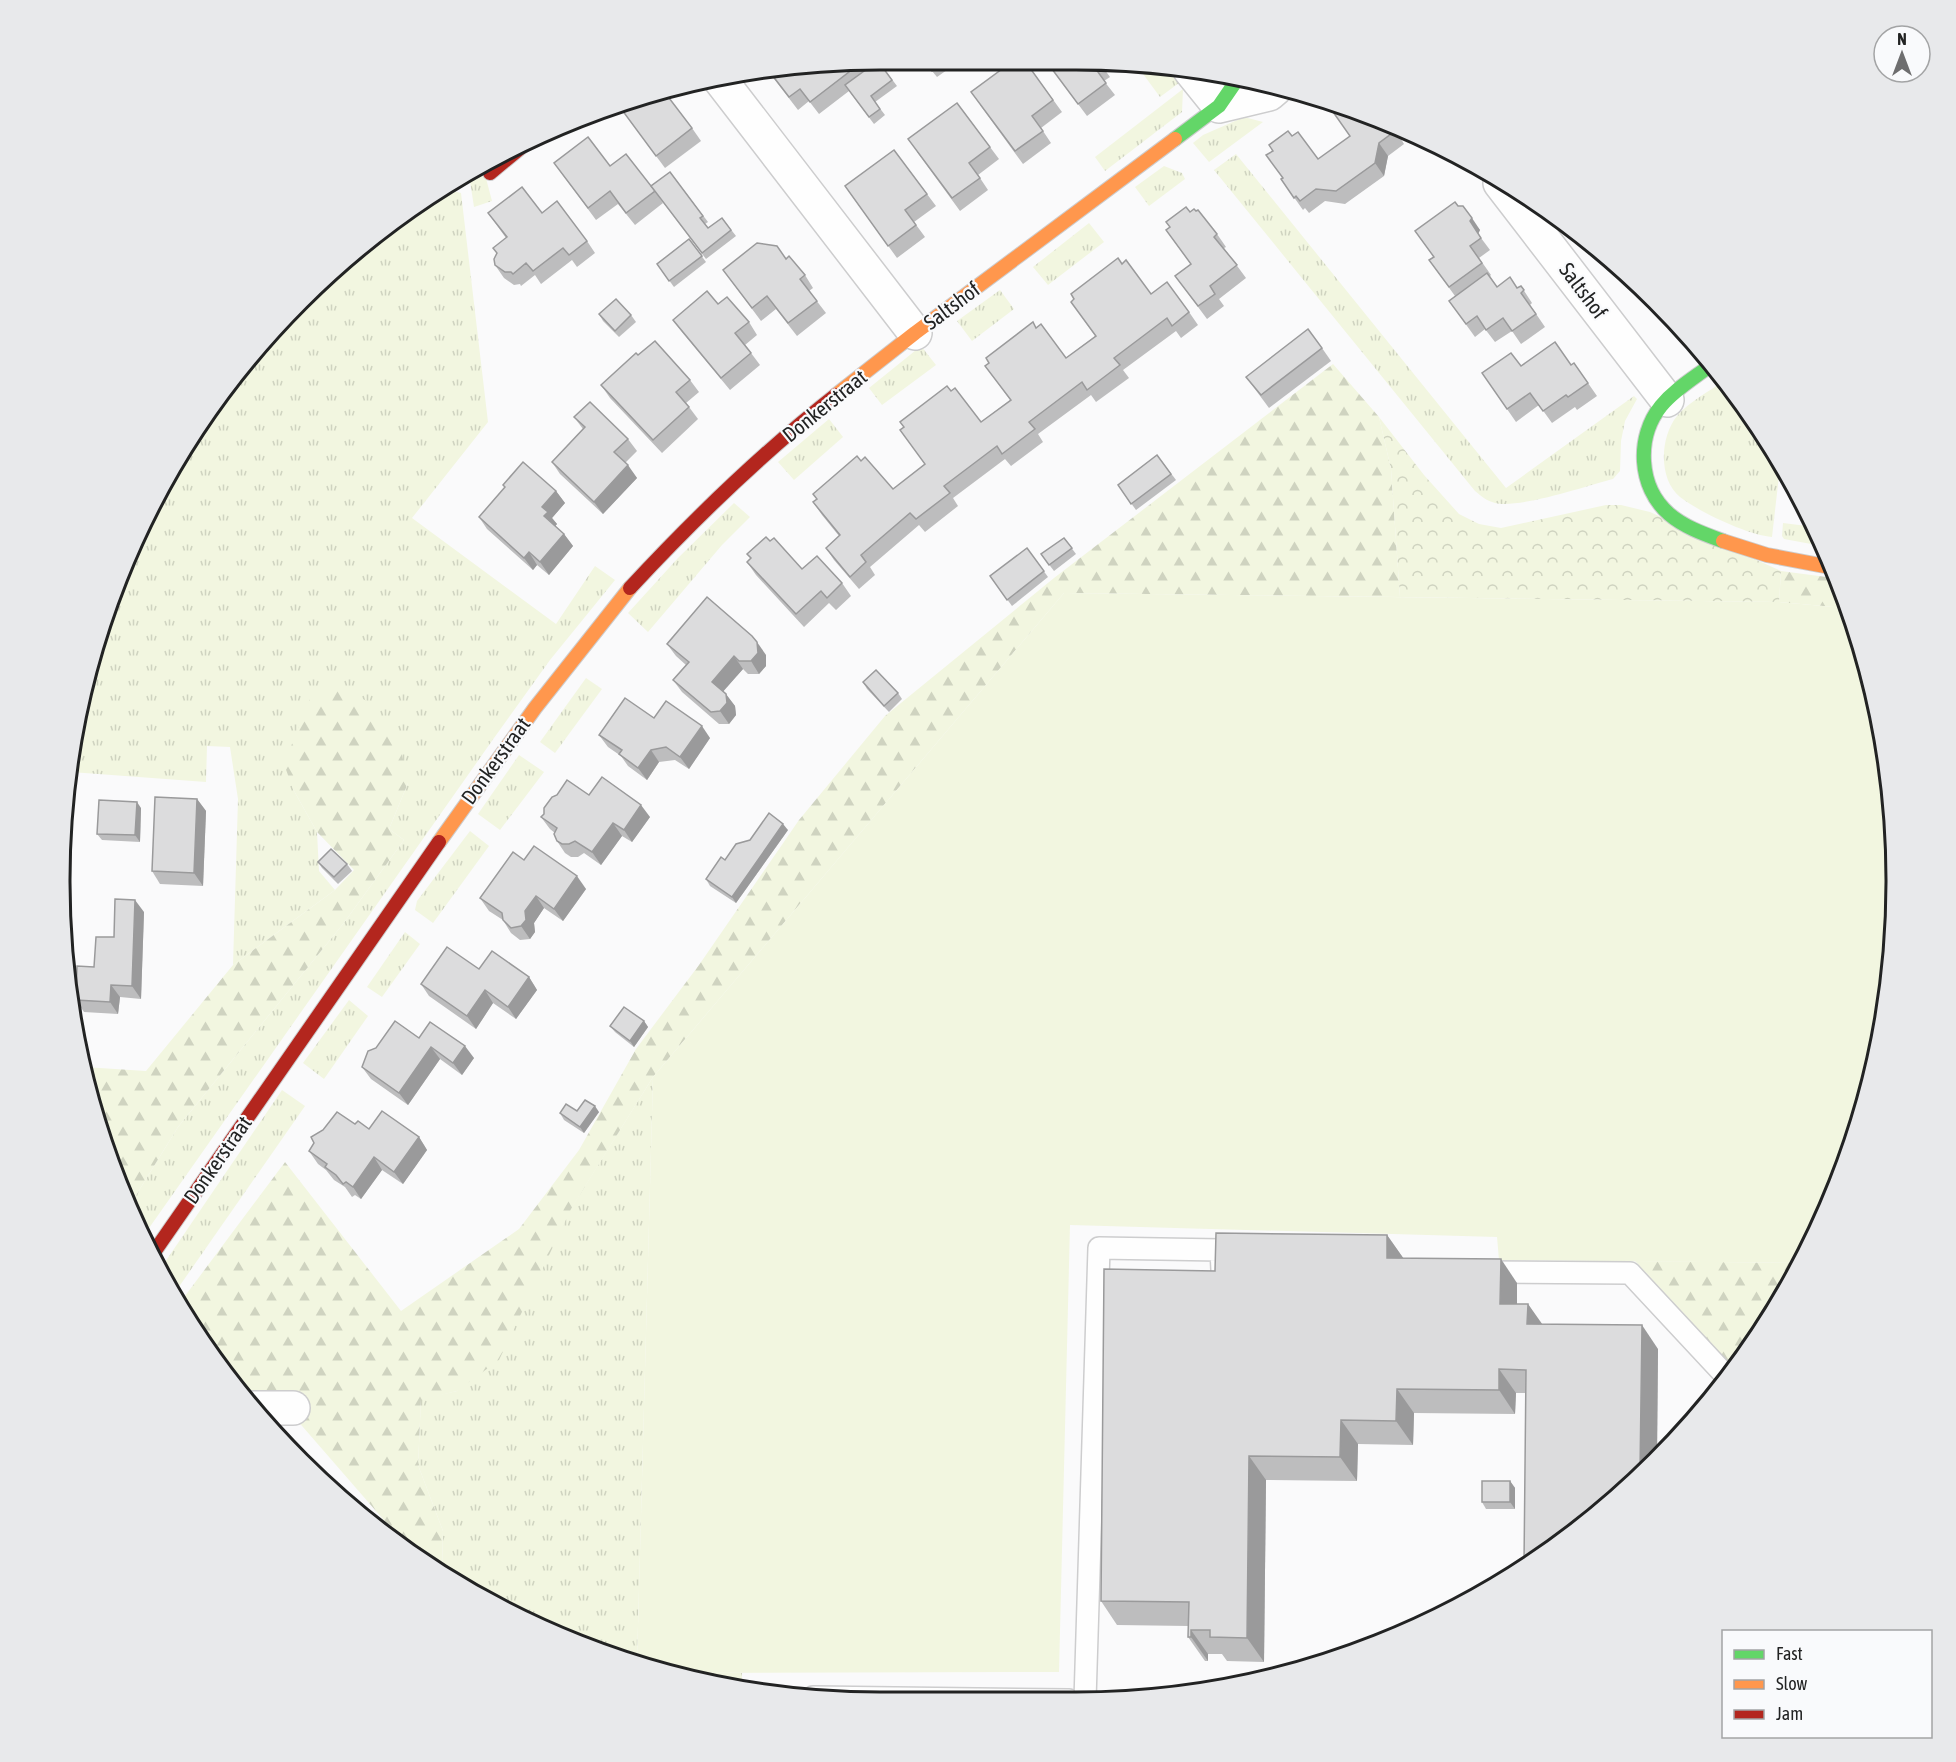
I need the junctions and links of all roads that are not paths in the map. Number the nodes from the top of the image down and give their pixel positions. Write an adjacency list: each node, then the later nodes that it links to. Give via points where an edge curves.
1 (1198, 80): 5 (street)
2 (725, 86): 7 (street, Saltshof)
3 (1233, 86): 5 (street, Saltshof)
4 (1268, 94): 5 (street, Saltshof)
5 (1219, 106): 7 (street, Saltshof)
6 (1512, 199): 9 (street, Saltshof)
7 (915, 333): 11 (street, Donkerstraat, via 800,423 724,493 626,593 462,808)
8 (1704, 371): 9 (street)
9 (1666, 400): 10 (street, via 1651,422 1645,440 1644,466 1646,479 1666,511 1692,528 1751,551)
10 (1822, 566)
11 (158, 1246)
12 (1232, 1270): 17 (lane, via 1222,1270 1221,1250 1099,1248)
13 (1463, 1272): 14 (lane, via 1630,1273)
14 (1721, 1370)
15 (266, 1408): 16 (street)
16 (293, 1408)
17 (1085, 1692)

